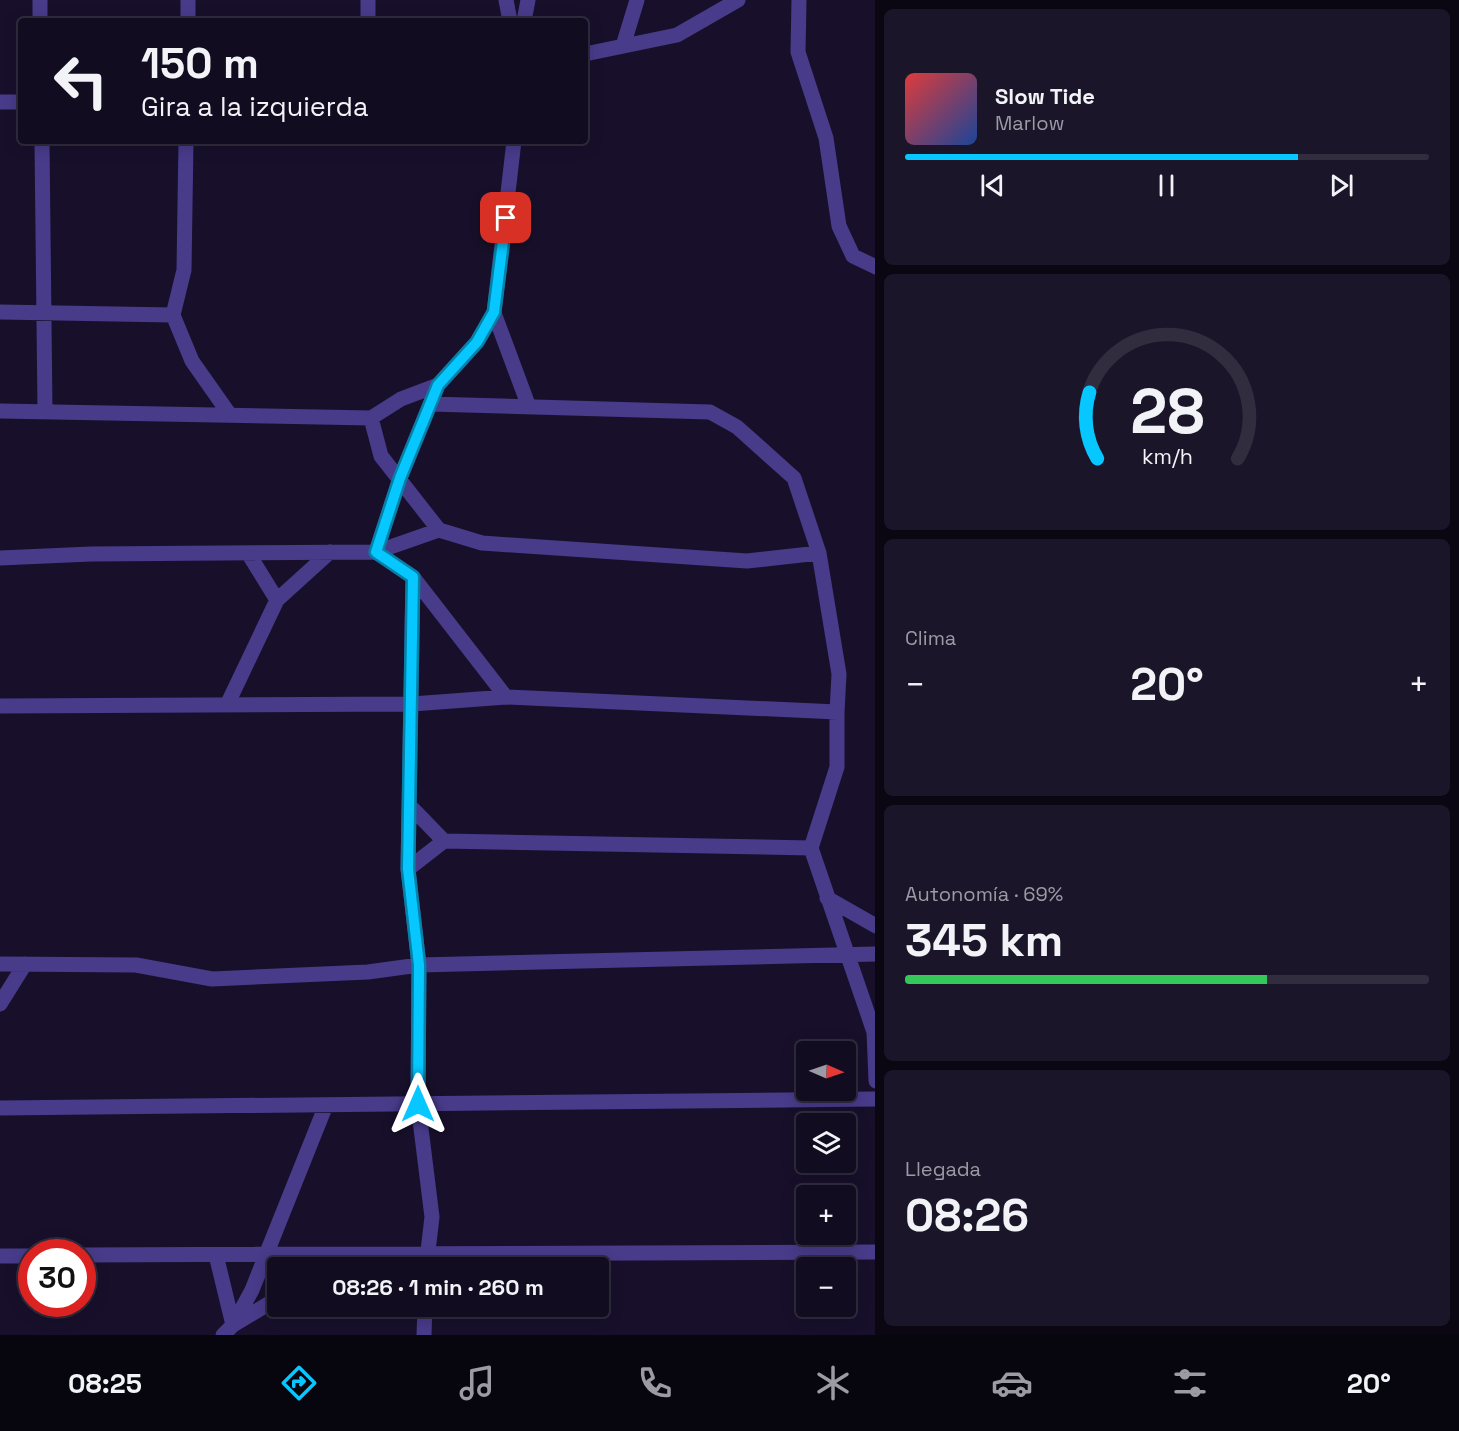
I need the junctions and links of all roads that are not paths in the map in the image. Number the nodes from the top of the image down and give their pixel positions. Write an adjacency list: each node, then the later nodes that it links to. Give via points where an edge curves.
1 (40, 0): 9 (street)
2 (188, 0): 10 (street)
3 (368, 0): 11 (street)
4 (506, 0): 12 (street)
5 (528, 0): 13 (street)
6 (637, 0): 14 (street)
7 (738, 0): 14 (street, via 677,35)
8 (800, 0): 21 (street, via 798,52 826,138 839,226 853,256)
9 (40, 18)
10 (188, 18)
11 (368, 18)
12 (509, 18)
13 (525, 18)
14 (623, 46): 15 (street)
15 (590, 52)
16 (0, 102): 17 (street)
17 (18, 102)
18 (42, 144): 23 (street)
19 (186, 144): 25 (street, via 184,270)
20 (514, 144): 24 (street)
21 (875, 267)
22 (0, 312): 23 (street)
23 (44, 312): 25 (street); 30 (street)
24 (494, 312): 26 (street, via 477,342); 28 (street)
25 (173, 315): 31 (street, via 192,361)
26 (438, 385): 27 (street); 32 (street, via 401,399)
27 (431, 404): 28 (street); 33 (street)
28 (529, 407): 38 (street, via 710,412 737,427 794,478)
29 (0, 411): 30 (street)
30 (45, 412): 31 (street)
31 (230, 415): 32 (street)
32 (371, 418): 33 (street, via 381,456)
33 (400, 478): 34 (street); 36 (street)
34 (439, 530): 36 (street); 38 (street, via 482,543 747,561)
35 (330, 552): 36 (street); 37 (street); 41 (street)
36 (376, 552): 40 (street)
37 (248, 553): 39 (street); 41 (street)
38 (819, 553): 46 (street, via 839,674)
39 (0, 558)
40 (413, 577): 42 (street); 43 (street)
41 (276, 600): 44 (street)
42 (506, 697): 43 (street); 46 (street)
43 (412, 704): 44 (street); 47 (street)
44 (226, 705): 45 (street)
45 (0, 706)
46 (837, 712): 49 (street, via 837,767)
47 (410, 806): 48 (street); 50 (street)
48 (444, 841): 49 (street); 50 (street)
49 (811, 848): 51 (street)
50 (408, 869): 57 (street)
51 (827, 898): 52 (street); 53 (street)
52 (875, 925)
53 (846, 954): 54 (street); 57 (street); 59 (street, via 874,1032)
54 (875, 954)
55 (0, 964): 56 (street)
56 (25, 964): 57 (street, via 136,965 212,979 368,972); 58 (street)
57 (419, 965): 61 (street)
58 (0, 1004)
59 (875, 1056)
60 (875, 1100): 61 (street)
61 (418, 1104): 62 (street); 73 (street, via 432,1217)
62 (326, 1105): 63 (street); 68 (street)
63 (0, 1108)
64 (875, 1252): 74 (street)
65 (348, 1254): 68 (street); 71 (street); 72 (street)
66 (96, 1255): 67 (street)
67 (216, 1255): 68 (street); 77 (street)
68 (266, 1255): 77 (street, via 252,1290)
69 (0, 1256): 70 (street)
70 (18, 1256)
71 (343, 1257)
72 (381, 1257)
73 (427, 1257)
74 (609, 1257)
75 (267, 1305): 77 (street)
76 (425, 1317): 78 (street)
77 (228, 1330)
78 (424, 1335)

